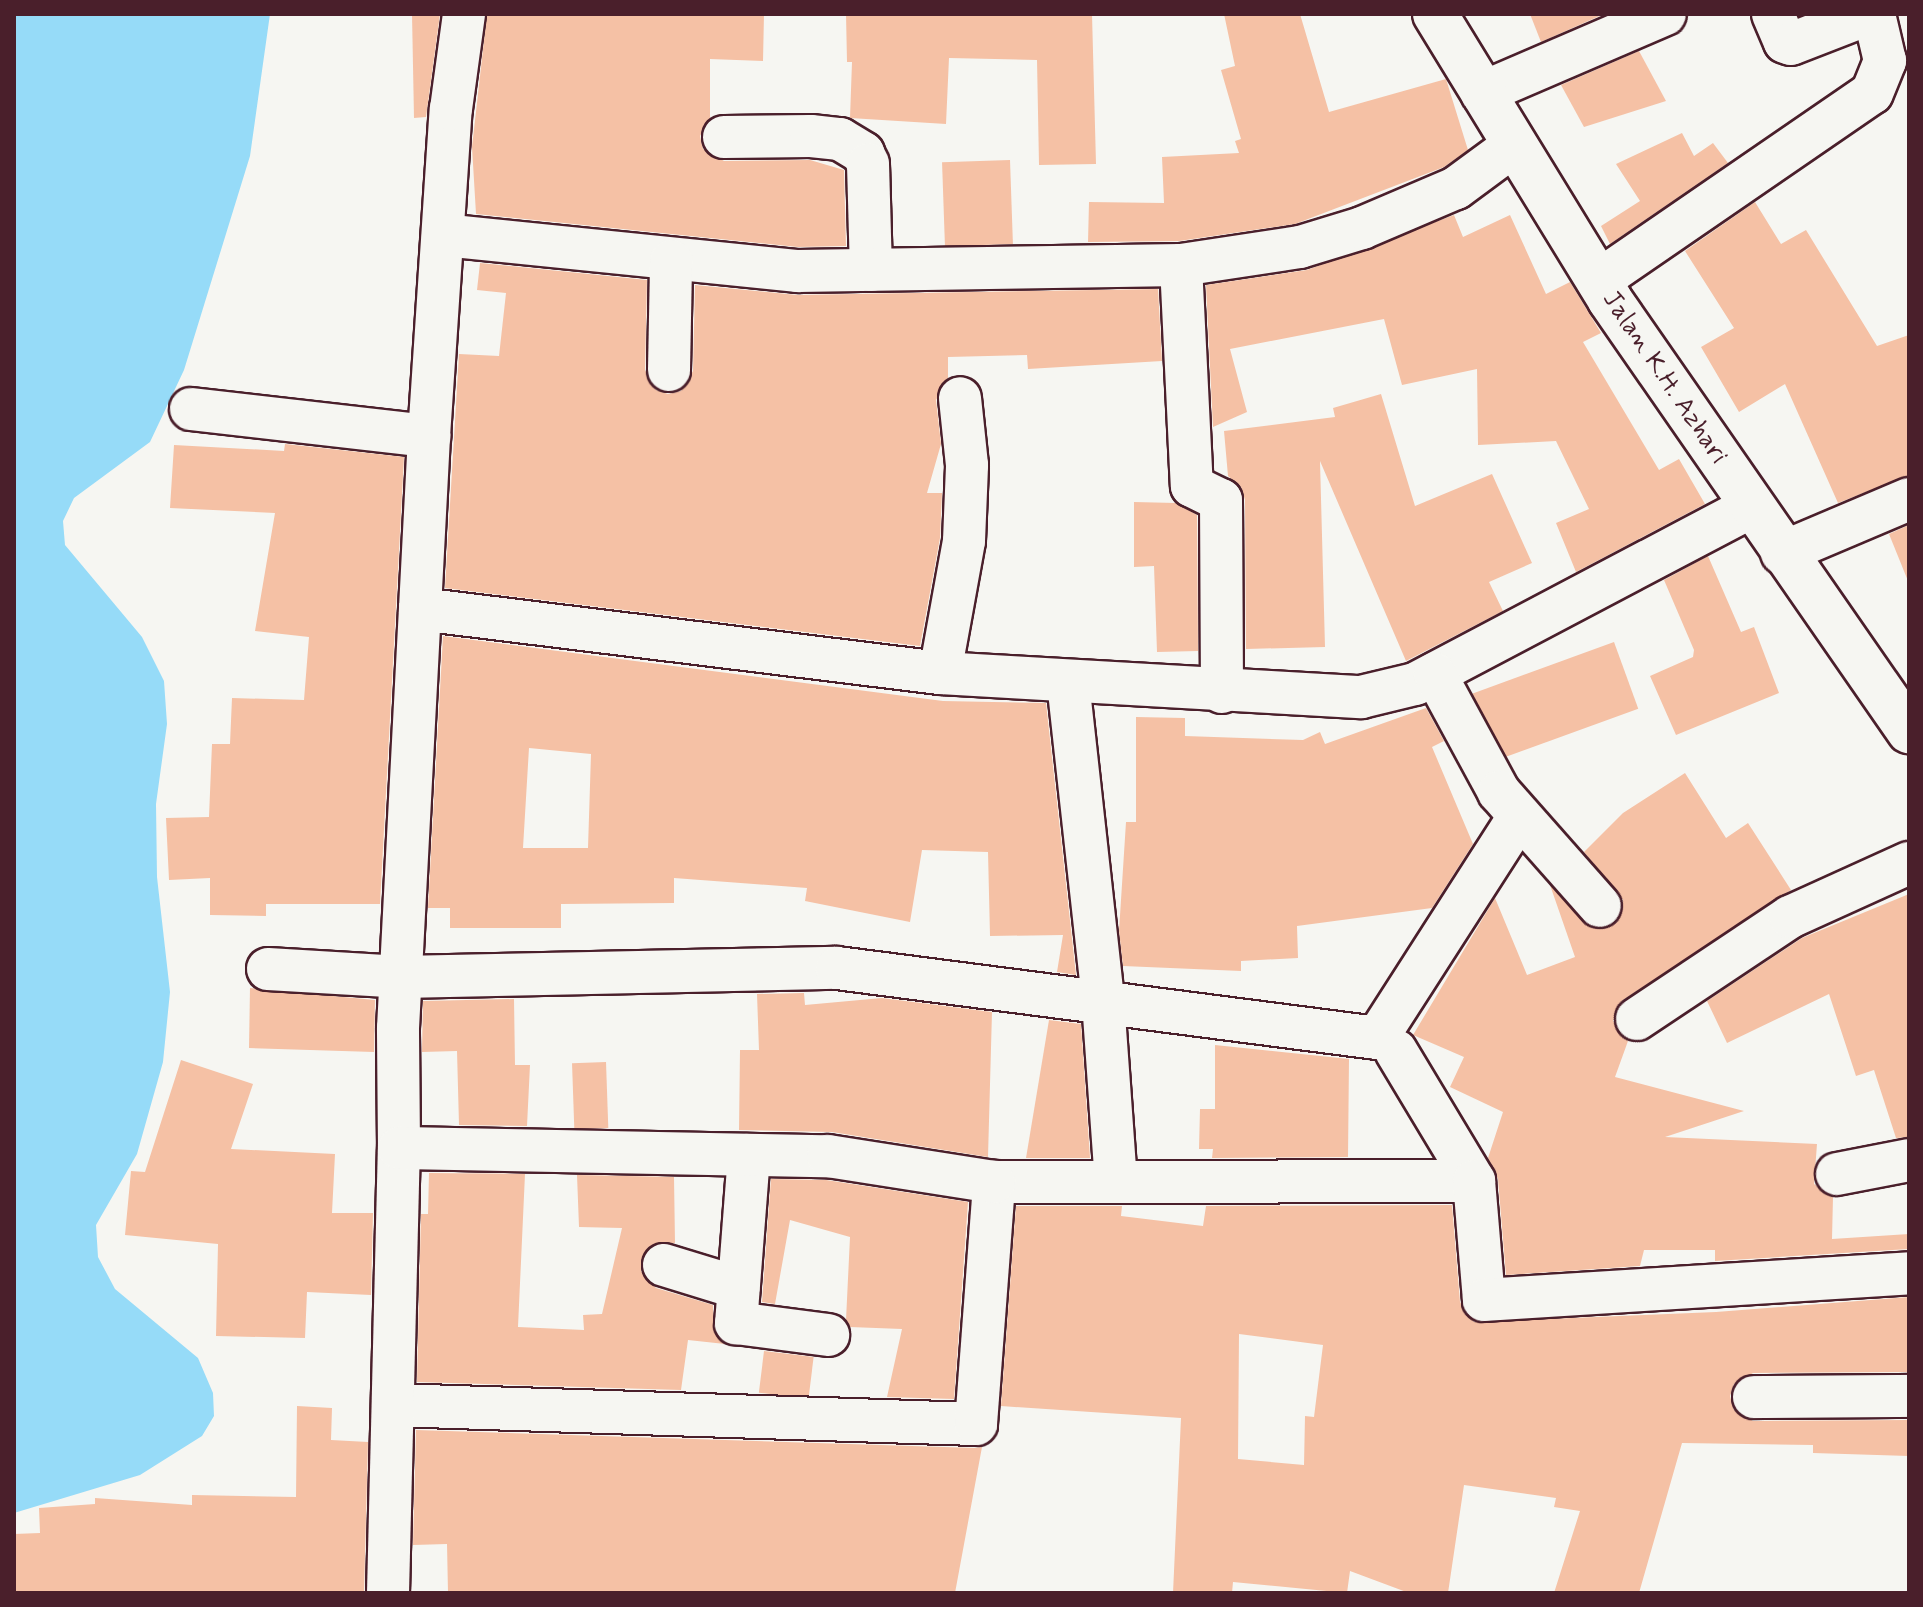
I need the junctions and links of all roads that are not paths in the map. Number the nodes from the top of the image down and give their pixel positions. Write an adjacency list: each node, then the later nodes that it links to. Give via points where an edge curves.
1 (464, 14): 9 (street)
2 (1435, 14): 6 (street, Jalan K.H. Azhari)
3 (1665, 14): 6 (street)
4 (1773, 14): 5 (street, via 1785,42 1791,44)
5 (1871, 14): 13 (street, via 1885,61 1872,93)
6 (1482, 93): 8 (street, Jalan K.H. Azhari)
7 (724, 137): 12 (street, via 840,139 863,153 868,164)
8 (1513, 146): 11 (street, via 1456,188 1362,228 1300,247); 13 (street, Jalan K.H. Azhari)
9 (443, 235): 10 (street); 17 (street)
10 (671, 261): 12 (street, via 797,271); 14 (street)
11 (1181, 265): 12 (street); 25 (street, via 1192,486 1221,500)
12 (871, 270)
13 (1598, 281): 19 (street, Jalan K.H. Azhari)
14 (669, 370)
15 (960, 398): 22 (street, via 967,465 964,541)
16 (191, 409): 17 (street)
17 (429, 436): 21 (street)
18 (1909, 499): 20 (street)
19 (1752, 506): 20 (street, Jalan K.H. Azhari); 23 (street)
20 (1782, 553): 26 (street, Jalan K.H. Azhari)
21 (420, 609): 22 (street); 31 (street)
22 (940, 673): 24 (street)
23 (1435, 674): 25 (street, via 1361,697); 27 (street)
24 (1068, 682): 25 (street); 32 (street)
25 (1222, 692)
26 (1904, 724)
27 (1508, 805): 29 (street); 32 (street, via 1377,1038)
28 (1909, 863): 33 (street, via 1790,917)
29 (1600, 906)
30 (268, 969): 31 (street)
31 (401, 977): 32 (street, via 837,968); 35 (street)
32 (1103, 1001): 41 (street)
33 (1637, 1019)
34 (1396, 1051): 39 (street)
35 (399, 1148): 36 (street); 48 (street)
36 (749, 1155): 40 (street, via 828,1156); 44 (street)
37 (1909, 1160): 38 (street)
38 (1837, 1174)
39 (1474, 1181): 41 (street); 43 (street, via 1484,1300)
40 (994, 1182): 41 (street); 48 (street, via 976,1424)
41 (1116, 1182)
42 (664, 1265): 44 (street)
43 (1909, 1273)
44 (739, 1288): 45 (street, via 736,1323)
45 (828, 1335)
46 (1909, 1396): 47 (street)
47 (1754, 1397)
48 (393, 1405): 49 (street)
49 (388, 1593)

